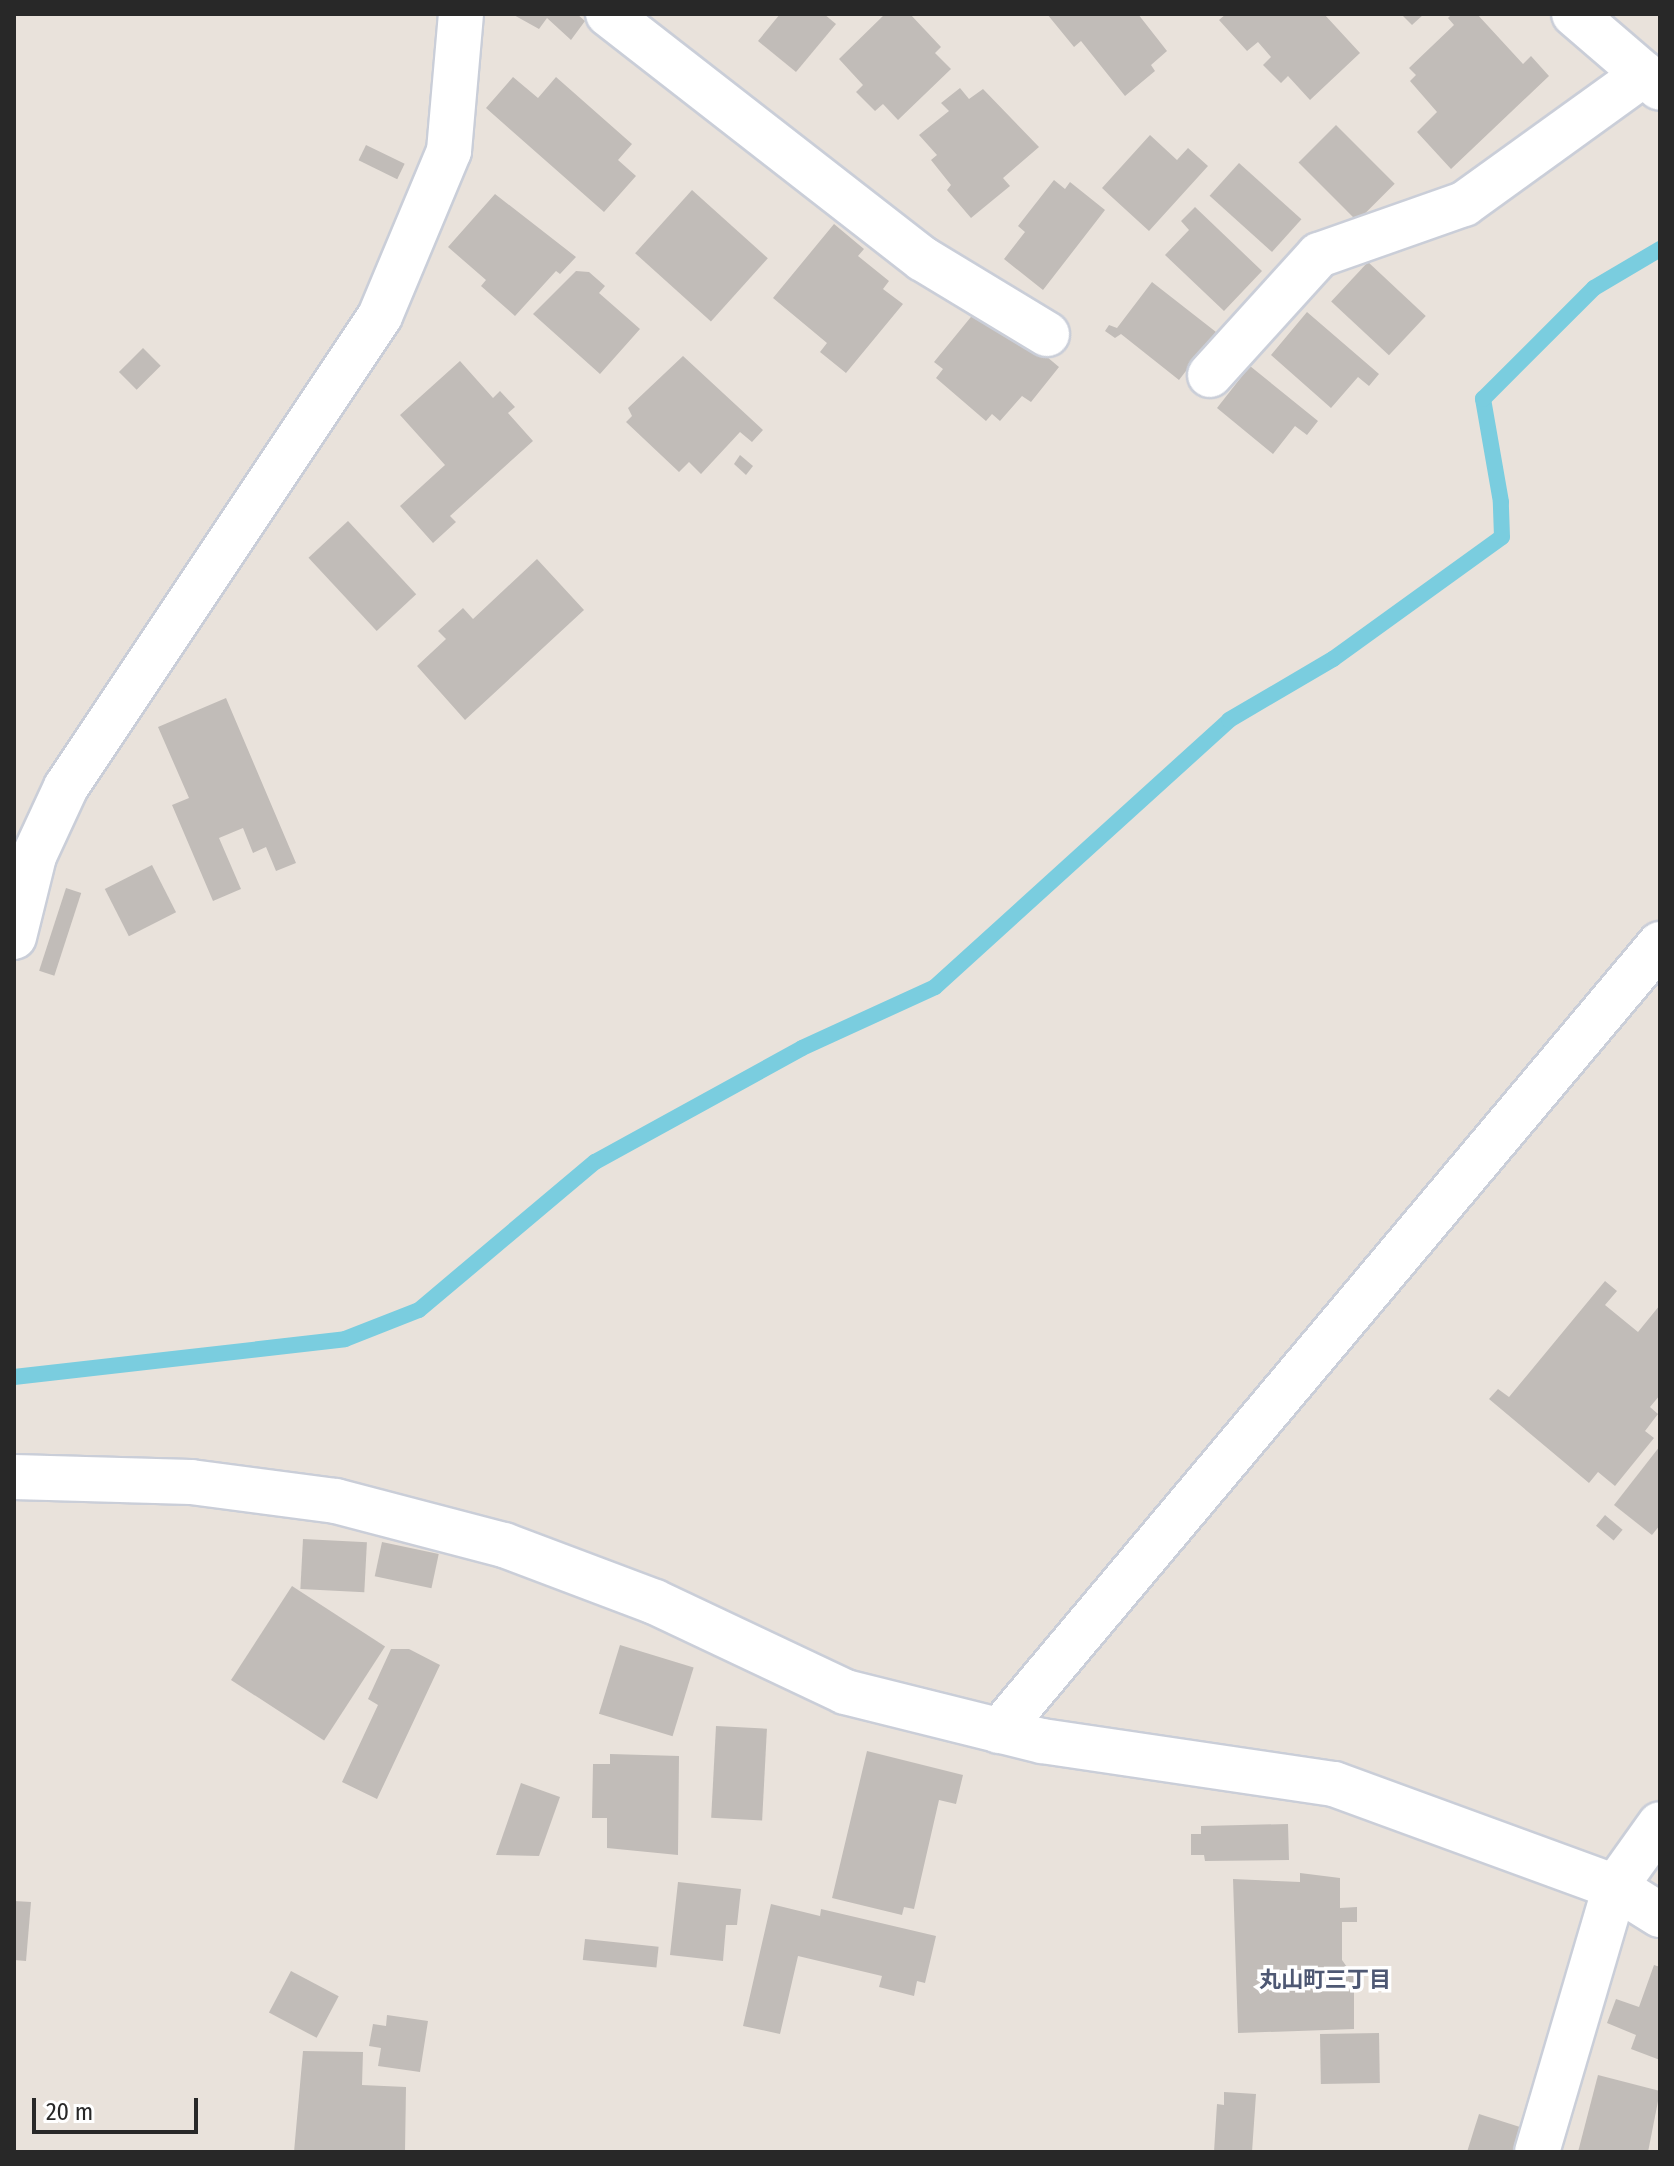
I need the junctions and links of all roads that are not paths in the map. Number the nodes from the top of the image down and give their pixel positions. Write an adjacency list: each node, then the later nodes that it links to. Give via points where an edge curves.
1 (461, 14): 7 (street, via 449,151 380,316 66,787 34,856)
2 (608, 14): 5 (street, via 923,259)
3 (1574, 14): 4 (street)
4 (1652, 81): 6 (street, via 1464,204 1319,255)
5 (1047, 334)
6 (1210, 375)
7 (14, 937)
8 (1660, 944): 10 (street)
9 (14, 1477): 10 (street, via 191,1482 336,1501 504,1545 642,1597 845,1692)
10 (999, 1731): 12 (street, via 1334,1784)
11 (1660, 1824): 12 (street)
12 (1615, 1887): 13 (street); 14 (street)
13 (1660, 1915)
14 (1537, 2152)

